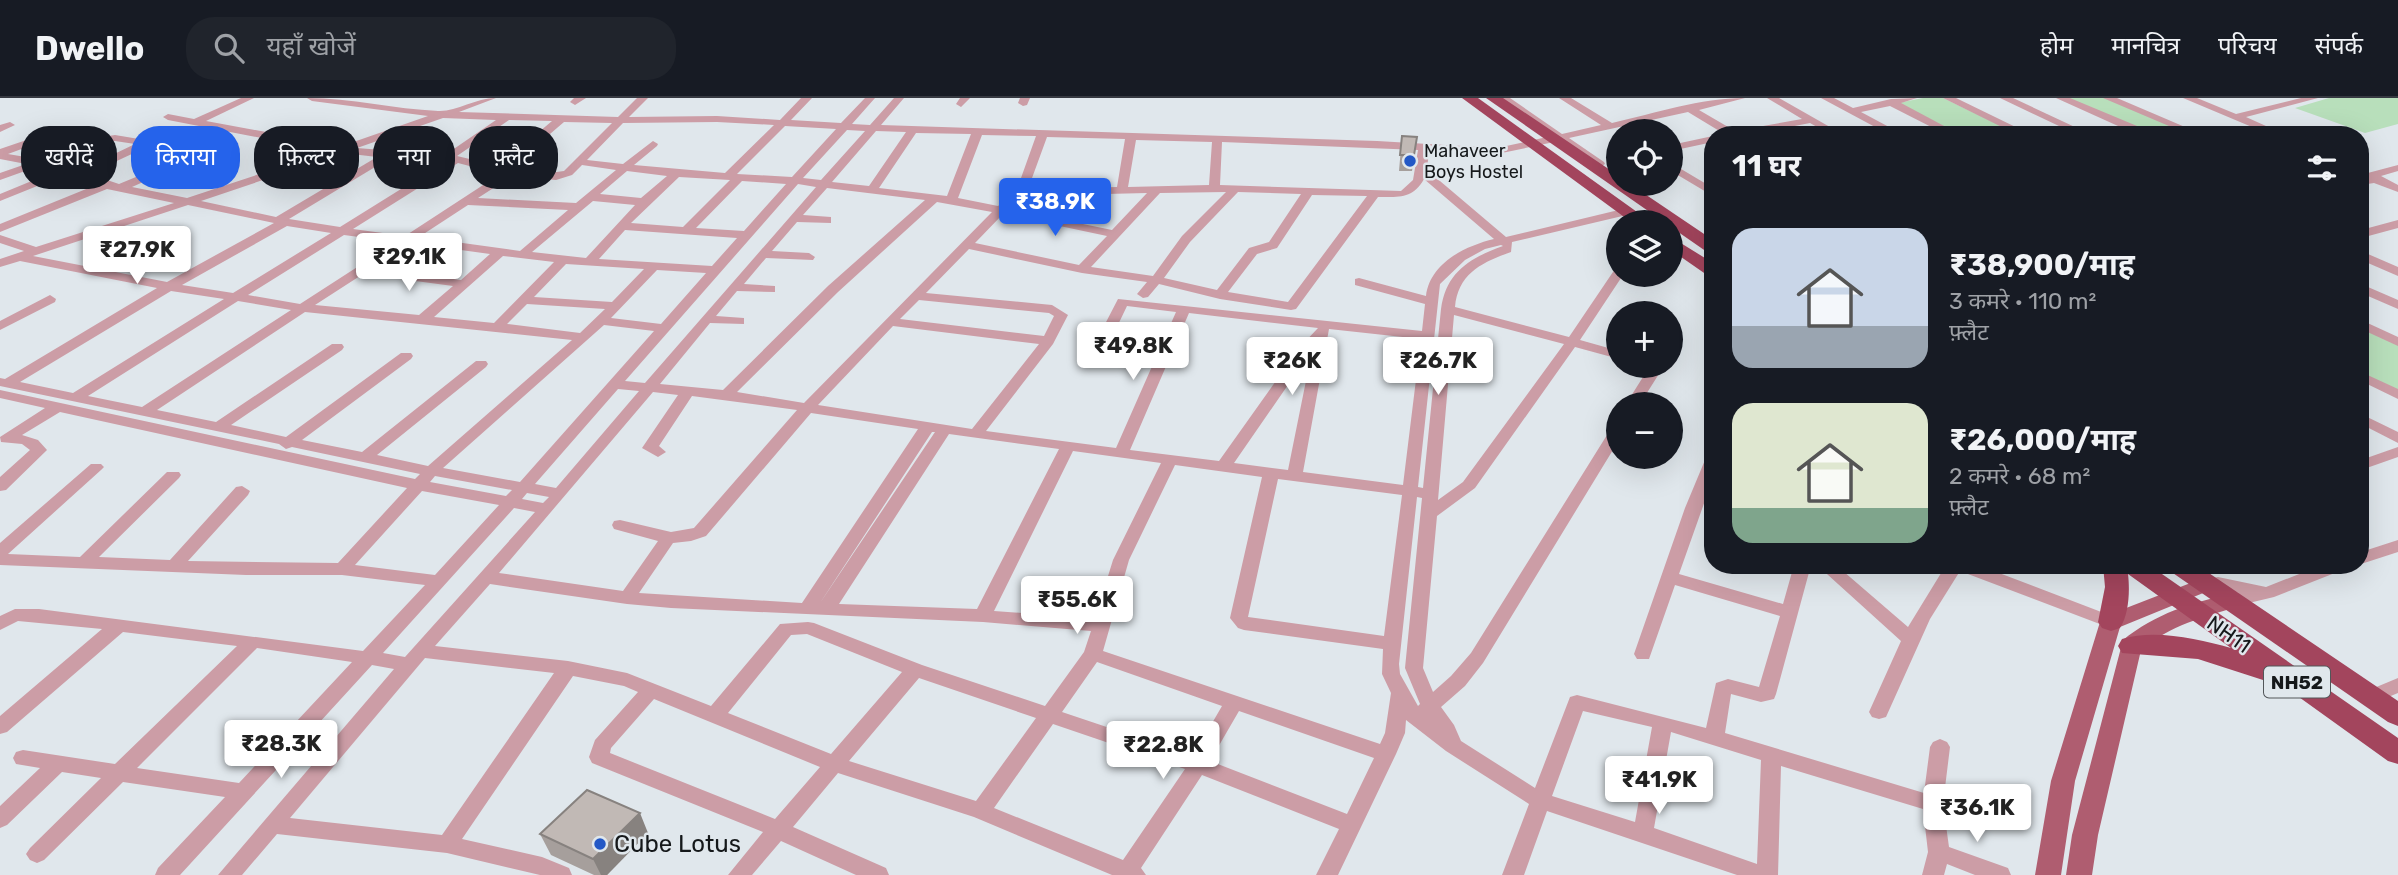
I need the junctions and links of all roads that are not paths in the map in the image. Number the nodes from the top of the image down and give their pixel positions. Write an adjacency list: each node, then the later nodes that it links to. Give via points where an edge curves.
1 (248, 98): 38 (street)
2 (312, 98): 30 (street)
3 (491, 98): 30 (street)
4 (643, 98): 36 (street)
5 (807, 98): 39 (street)
6 (870, 98): 54 (street)
7 (900, 98): 55 (street)
8 (1469, 98): 68 (highway)
9 (1493, 98): 61 (highway)
10 (1503, 98): 61 (street)
11 (1564, 98): 40 (street)
12 (1740, 98): 27 (street)
13 (1772, 98): 37 (street)
14 (1826, 98): 28 (street)
15 (1912, 98): 24 (street)
16 (1948, 98): 29 (street)
17 (2038, 98): 25 (street)
18 (2061, 98): 50 (street)
19 (2108, 98): 51 (street)
20 (2179, 98): 52 (street)
21 (2188, 98): 33 (street)
22 (2270, 98): 26 (street)
23 (2313, 98): 26 (street)
24 (1891, 102): 28 (street); 47 (street)
25 (2014, 102): 29 (street); 49 (street)
26 (2288, 105): 33 (street)
27 (1688, 108): 35 (street); 43 (street)
28 (1852, 111): 46 (street)
29 (1984, 114): 48 (street)
30 (442, 115): 31 (street); 65 (street)
31 (508, 116): 34 (street); 74 (street)
32 (168, 117): 38 (street)
33 (2235, 117): 53 (street)
34 (562, 118): 36 (street); 42 (street)
35 (1636, 119)
36 (623, 120): 39 (street, via 717,118); 77 (street)
37 (1810, 120): 44 (street); 45 (street)
38 (196, 122): 58 (street)
39 (783, 123): 54 (street); 90 (street)
40 (1606, 124)
41 (1606, 125): 61 (street)
42 (554, 126)
43 (1717, 126)
44 (1776, 126)
45 (1822, 126)
46 (1881, 126)
47 (1938, 126)
48 (2006, 126)
49 (2067, 126)
50 (2127, 126)
51 (2178, 126)
52 (2247, 126)
53 (2258, 126)
54 (844, 127): 55 (street); 93 (street)
55 (872, 128): 56 (street); 95 (street)
56 (913, 129): 57 (street); 107 (street)
57 (978, 131): 59 (street); 116 (street)
58 (254, 132)
59 (1043, 133): 60 (street); 110 (street)
60 (1131, 136): 63 (street); 108 (street)
61 (1556, 137): 68 (street); 82 (street); 135 (highway)
62 (117, 138): 75 (street, via 147,143)
63 (1217, 139): 69 (street); 100 (street)
64 (1704, 141): 66 (street)
65 (359, 142)
66 (1695, 143): 70 (street); 72 (street)
67 (653, 144): 79 (street)
68 (1530, 144): 69 (street, via 1497,150); 122 (highway)
69 (1424, 146): 83 (street)
70 (1683, 146)
71 (21, 147): 73 (street)
72 (1704, 149)
73 (0, 155): 76 (street)
74 (455, 156)
75 (117, 157)
76 (21, 158)
77 (580, 162): 79 (street); 87 (street)
78 (373, 164): 125 (street)
79 (626, 167): 85 (street); 113 (street)
80 (21, 168): 89 (street)
81 (2398, 168): 88 (street)
82 (1606, 169)
83 (1423, 172): 111 (street, via 1406,193); 139 (street)
84 (2369, 173): 88 (street)
85 (676, 174): 90 (street); 119 (street)
86 (1683, 174): 99 (street)
87 (558, 176)
88 (2375, 176): 92 (street); 97 (street)
89 (0, 177)
90 (735, 177): 93 (street); 131 (street)
91 (254, 178): 118 (street)
92 (2369, 179)
93 (797, 181): 95 (street); 134 (street)
94 (131, 183): 98 (street)
95 (824, 185): 107 (street); 123 (street)
96 (117, 186): 98 (street)
97 (2398, 186)
98 (123, 187): 118 (street)
99 (1704, 187)
100 (1214, 188): 101 (street); 106 (street)
101 (1236, 188): 109 (street); 158 (street, via 1186,239)
102 (22, 189): 114 (street)
103 (96, 189): 129 (street)
104 (405, 189): 130 (street)
105 (481, 189): 117 (street)
106 (1157, 189): 108 (street); 133 (street)
107 (872, 190): 115 (street)
108 (1122, 190): 110 (street)
109 (1309, 190): 111 (street); 167 (street, via 1273,245 1253,251)
110 (1021, 192): 121 (street)
111 (1375, 193): 167 (street, via 1291,306)
112 (1647, 196): 136 (street)
113 (591, 197): 119 (street); 120 (street)
114 (0, 198)
115 (934, 198): 116 (street); 203 (street)
116 (951, 200): 121 (street)
117 (464, 201): 120 (street); 138 (street)
118 (185, 202): 125 (street); 142 (street)
119 (643, 202): 128 (street)
120 (578, 207): 144 (street)
121 (1001, 209): 133 (street); 140 (street)
122 (1618, 210)
123 (796, 218): 124 (street); 145 (street)
124 (827, 220)
125 (282, 221): 130 (street); 161 (street)
126 (1606, 225): 139 (street)
127 (2398, 225): 132 (street)
128 (620, 226): 131 (street); 150 (street)
129 (0, 228)
130 (342, 230): 138 (street); 169 (street)
131 (686, 231): 134 (street)
132 (2369, 232)
133 (1115, 234): 156 (street)
134 (748, 235): 155 (street)
135 (1704, 235)
136 (1704, 235)
137 (0, 239): 142 (street)
138 (407, 239): 143 (street); 154 (street)
139 (1507, 244): 172 (street, via 1480,246 1451,263 1434,284); 177 (street, via 1464,268 1455,280)
140 (966, 245): 156 (street); 168 (street)
141 (1683, 250): 152 (highway)
142 (35, 251): 146 (street)
143 (500, 252): 144 (street); 160 (street)
144 (523, 254): 149 (street)
145 (763, 254): 147 (street); 162 (street)
146 (18, 257): 151 (street); 161 (street)
147 (809, 257)
148 (2369, 259): 157 (street)
149 (563, 260): 150 (street); 171 (street)
150 (590, 261): 153 (street)
151 (0, 263)
152 (1704, 265)
153 (653, 267): 155 (street); 173 (street)
154 (358, 270): 160 (street); 175 (street)
155 (717, 270): 186 (street)
156 (1082, 270): 158 (street)
157 (2398, 272)
158 (1156, 281): 166 (street); 167 (street)
159 (1359, 282): 172 (street)
160 (465, 284): 179 (street)
161 (170, 286): 169 (street); 200 (street)
162 (734, 287): 164 (street); 178 (street)
163 (1609, 287): 192 (street)
164 (770, 289)
165 (2369, 292): 174 (street)
166 (1143, 294)
167 (1220, 295)
168 (917, 296): 182 (street); 191 (street, via 1052,309 1059,312 1061,320)
169 (234, 297): 175 (street); 205 (street)
170 (50, 299): 183 (street)
171 (524, 300): 173 (street); 185 (street)
172 (1432, 302): 189 (street)
173 (613, 306): 180 (street)
174 (2398, 306)
175 (302, 308): 179 (street); 208 (street)
176 (1184, 309): 184 (street, via 1123,302); 187 (street); 223 (street)
177 (1448, 309): 192 (street); 242 (street)
178 (706, 319): 181 (street); 201 (street)
179 (422, 320): 185 (street)
180 (601, 321): 186 (street); 190 (street)
181 (739, 321)
182 (890, 322): 191 (street); 206 (street)
183 (0, 326)
184 (1111, 326)
185 (497, 327): 190 (street)
186 (664, 328): 199 (street)
187 (1323, 329): 189 (street); 230 (street); 234 (street)
188 (2369, 330): 193 (street)
189 (1428, 336): 240 (street)
190 (583, 337): 231 (street)
191 (1048, 341): 214 (street)
192 (1572, 342): 195 (street); 245 (street, via 1469,485)
193 (2398, 342)
194 (337, 347): 212 (street)
195 (1606, 351)
196 (405, 356): 217 (street)
197 (481, 365): 224 (street)
198 (2369, 380): 204 (street)
199 (613, 384): 201 (street); 238 (street)
200 (3, 387): 205 (street); 207 (street)
201 (649, 387): 202 (street); 241 (street)
202 (688, 391): 203 (street); 220 (street, via 650,448)
203 (726, 395): 206 (street)
204 (2398, 395)
205 (74, 398): 208 (street)
206 (809, 407): 211 (street); 247 (street, via 701,532 686,538)
207 (57, 408): 209 (street); 216 (street)
208 (144, 411): 209 (street); 212 (street)
209 (127, 422): 222 (street)
210 (2369, 422): 215 (street)
211 (928, 426): 213 (street); 227 (street)
212 (219, 427): 217 (street)
213 (945, 429): 214 (street); 229 (street)
214 (976, 434): 218 (street)
215 (2398, 438)
216 (3, 439): 237 (street, via 21,439 39,450)
217 (289, 441): 222 (street); 224 (street)
218 (1068, 446): 223 (street); 272 (street)
219 (1606, 448): 294 (street, via 1477,658)
220 (658, 452)
221 (2398, 452): 226 (street)
222 (274, 453): 236 (street)
223 (1121, 453): 225 (street)
224 (365, 457): 231 (street)
225 (1170, 460): 230 (street); 276 (street, via 1121,559)
226 (2369, 461)
227 (902, 464): 229 (street); 270 (street)
228 (96, 467): 249 (street)
229 (920, 467): 270 (street)
230 (1223, 467): 232 (street)
231 (431, 471): 236 (street); 238 (street)
232 (1270, 473): 234 (street); 279 (street, via 1239,618 1244,624)
233 (173, 475): 252 (street)
234 (1295, 476): 240 (street)
235 (1704, 482): 264 (street)
236 (418, 485): 243 (street); 254 (street)
237 (0, 486)
238 (524, 489): 241 (street); 243 (street)
239 (242, 491): 253 (street)
240 (1409, 492): 242 (street); 279 (street)
241 (560, 494): 244 (street)
242 (1432, 494): 245 (street)
243 (509, 503): 244 (street); 265 (street)
244 (547, 509): 263 (street)
245 (1430, 513): 294 (street, via 1414,668)
246 (620, 525): 247 (street)
247 (669, 537): 268 (street)
248 (2398, 546): 250 (street)
249 (0, 552)
250 (2369, 555)
251 (0, 559): 252 (street)
252 (82, 563): 253 (street)
253 (174, 566): 254 (street)
254 (342, 569): 265 (street)
255 (1800, 574): 271 (street)
256 (1835, 574): 277 (street)
257 (1948, 574): 277 (street)
258 (1985, 574): 273 (street)
259 (2116, 574): 273 (highway)
260 (2144, 574): 269 (highway, NH52)
261 (2195, 574): 266 (highway, NH52)
262 (2299, 574): 267 (street)
263 (485, 577): 268 (street); 284 (street)
264 (1671, 578): 271 (street); 282 (street)
265 (439, 581): 283 (street)
266 (2218, 587): 267 (street); 267 (street); 269 (main road); 269 (main road); 288 (street); 297 (highway, NH52)
267 (2268, 593)
268 (626, 598): 270 (street)
269 (2186, 604): 273 (main road); 280 (main road); 290 (highway, NH11 / NH52)
270 (817, 608): 272 (street)
271 (1788, 612): 300 (street, via 1767,694 1723,688)
272 (983, 616): 276 (street)
273 (2111, 622): 333 (main road, via 2063,781)
274 (0, 624): 275 (street, via 15,615 39,615)
275 (119, 625): 278 (street); 299 (street)
276 (1100, 625): 281 (street)
277 (1909, 638): 293 (street)
278 (253, 640): 283 (street); 309 (street)
279 (1392, 643): 289 (street, via 1391,674)
280 (2131, 646): 290 (highway, via 2207,649); 334 (main road)
281 (1093, 654): 291 (street, via 1222,696); 296 (street)
282 (1643, 654)
283 (367, 658): 284 (street); 310 (street)
284 (415, 658): 285 (street); 316 (street)
285 (568, 668): 287 (street); 319 (street)
286 (915, 670): 295 (street, via 796,626 786,629); 296 (street); 307 (street)
287 (652, 689): 295 (street); 317 (street, via 602,744 599,757)
288 (2390, 689): 292 (street)
289 (1400, 693): 294 (street); 303 (street, via 1395,733)
290 (2313, 694): 302 (highway, NH11 / NH52)
291 (1233, 704): 303 (street); 308 (street)
292 (2398, 705)
293 (1879, 712)
294 (1423, 713): 311 (street, via 1453,746)
295 (716, 714): 307 (street)
296 (1051, 714): 308 (street); 313 (street)
297 (2398, 715)
298 (1663, 722): 300 (street); 311 (street, via 1577,702); 318 (street)
299 (0, 727)
300 (1714, 738): 304 (street)
301 (1940, 747): 312 (street)
302 (2398, 753)
303 (1386, 754): 315 (street)
304 (1771, 756): 312 (street); 330 (street)
305 (23, 758): 306 (street)
306 (59, 763): 309 (street); 314 (street)
307 (834, 764): 313 (street); 317 (street)
308 (1198, 765): 315 (street); 322 (street)
309 (121, 772): 310 (street); 321 (street)
310 (243, 792): 323 (street)
311 (1540, 802): 318 (street); 329 (street)
312 (1933, 804): 320 (street)
313 (980, 811): 322 (street)
314 (0, 819)
315 (1350, 824): 328 (street)
316 (273, 825): 319 (street); 324 (street)
317 (776, 829): 326 (street); 327 (street)
318 (1643, 833): 330 (street)
319 (447, 844): 325 (street, via 542,866)
320 (1939, 852): 331 (street); 332 (street)
321 (37, 854)
322 (1129, 874)
323 (166, 875)
324 (229, 875)
325 (561, 875)
326 (739, 875)
327 (878, 875)
328 (1327, 875)
329 (1513, 875)
330 (1765, 875)
331 (1933, 875)
332 (2000, 875)
333 (2048, 875)
334 (2079, 875)

